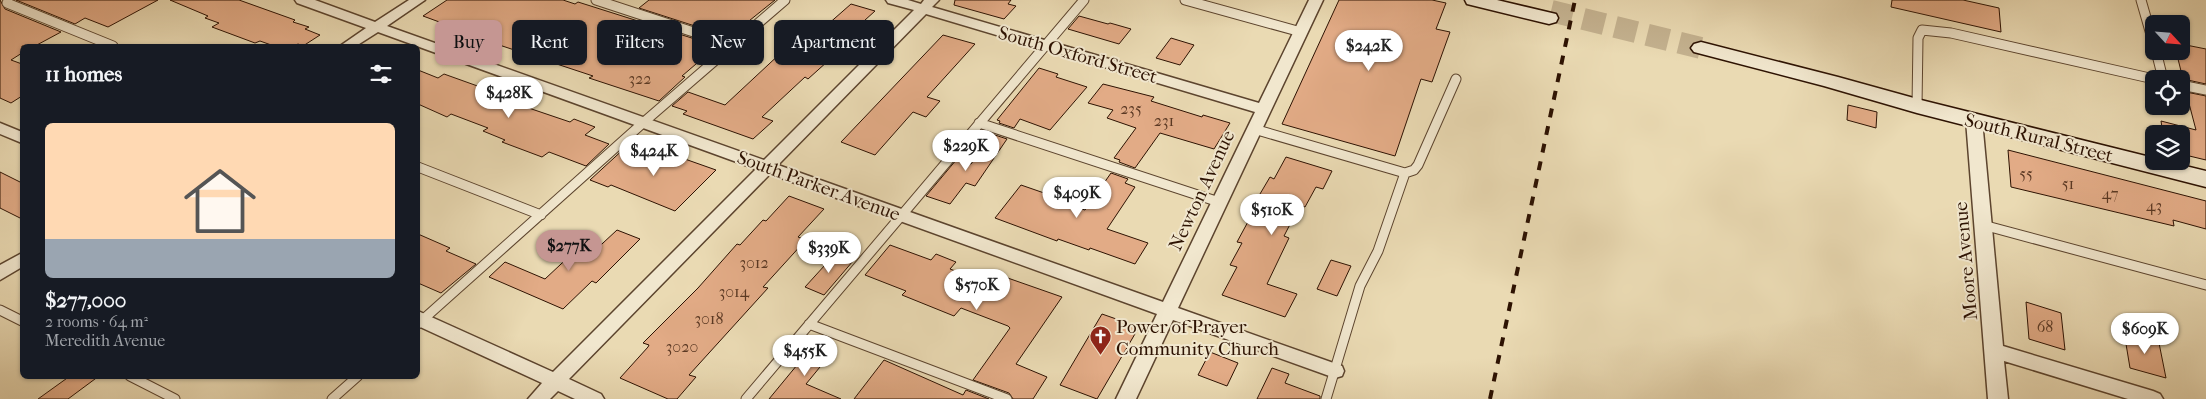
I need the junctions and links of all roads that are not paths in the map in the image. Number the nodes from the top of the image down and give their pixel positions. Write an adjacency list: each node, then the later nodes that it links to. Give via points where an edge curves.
1 (302, 0): 16 (street, South Parker Avenue)
2 (418, 0): 16 (street)
3 (596, 0): 17 (lane)
4 (785, 0): 15 (lane)
5 (893, 0): 13 (street, South Oxford Street)
6 (1084, 0): 21 (lane)
7 (1185, 0): 18 (lane)
8 (1316, 0): 18 (street, Newton Avenue)
9 (1474, 0): 10 (main road, via 1550,15)
10 (1506, 0)
11 (2141, 0): 14 (lane)
12 (7, 4): 19 (lane)
13 (928, 4): 21 (street, South Oxford Street); 36 (street)
14 (2145, 15)
15 (762, 20)
16 (377, 26): 20 (street); 31 (street, South Parker Avenue)
17 (692, 31)
18 (1301, 32): 29 (street, Newton Avenue)
19 (107, 44)
20 (350, 44)
21 (1045, 45): 29 (street, South Oxford Street); 32 (lane)
22 (1699, 52): 28 (main road, South Rural Street, via 1849,93 1872,94)
23 (710, 65): 31 (lane)
24 (2145, 77): 28 (lane, via 1951,33 1922,30 1918,38)
25 (1456, 80): 38 (lane, via 1418,165)
26 (2190, 87): 27 (lane)
27 (2206, 90)
28 (1917, 106): 30 (main road, South Rural Street)
29 (1264, 109): 34 (street, Newton Avenue)
30 (1974, 120): 39 (main road, South Rural Street); 43 (street, Moore Avenue)
31 (644, 122): 36 (street, South Parker Avenue); 42 (lane)
32 (979, 122): 40 (lane); 41 (lane)
33 (0, 128): 35 (street)
34 (1254, 130): 38 (lane); 40 (street, Newton Avenue)
35 (20, 137)
36 (768, 166): 41 (street, South Parker Avenue); 57 (street)
37 (420, 168): 42 (lane)
38 (1405, 173): 54 (lane, via 1378,251 1360,286)
39 (2206, 179)
40 (1219, 202): 48 (street, Newton Avenue)
41 (902, 214): 48 (street, South Parker Avenue); 52 (lane)
42 (542, 215): 50 (lane)
43 (1983, 224): 46 (lane); 53 (street, Moore Avenue)
44 (20, 260): 45 (street)
45 (0, 274)
46 (2206, 285)
47 (0, 310): 49 (lane)
48 (1169, 310): 54 (street, South Parker Avenue); 64 (street, Newton Avenue)
49 (20, 320)
50 (420, 320)
51 (420, 321): 57 (street)
52 (809, 324): 62 (lane); 63 (lane)
53 (1994, 351): 66 (street, Moore Avenue); 67 (street)
54 (1335, 371): 65 (lane)
55 (136, 379): 58 (lane)
56 (355, 379): 59 (lane)
57 (555, 381): 60 (street); 61 (street)
58 (175, 399)
59 (332, 399)
60 (538, 399)
61 (594, 399)
62 (746, 399)
63 (1007, 399)
64 (1126, 399)
65 (1326, 399)
66 (1998, 399)
67 (2153, 399)

